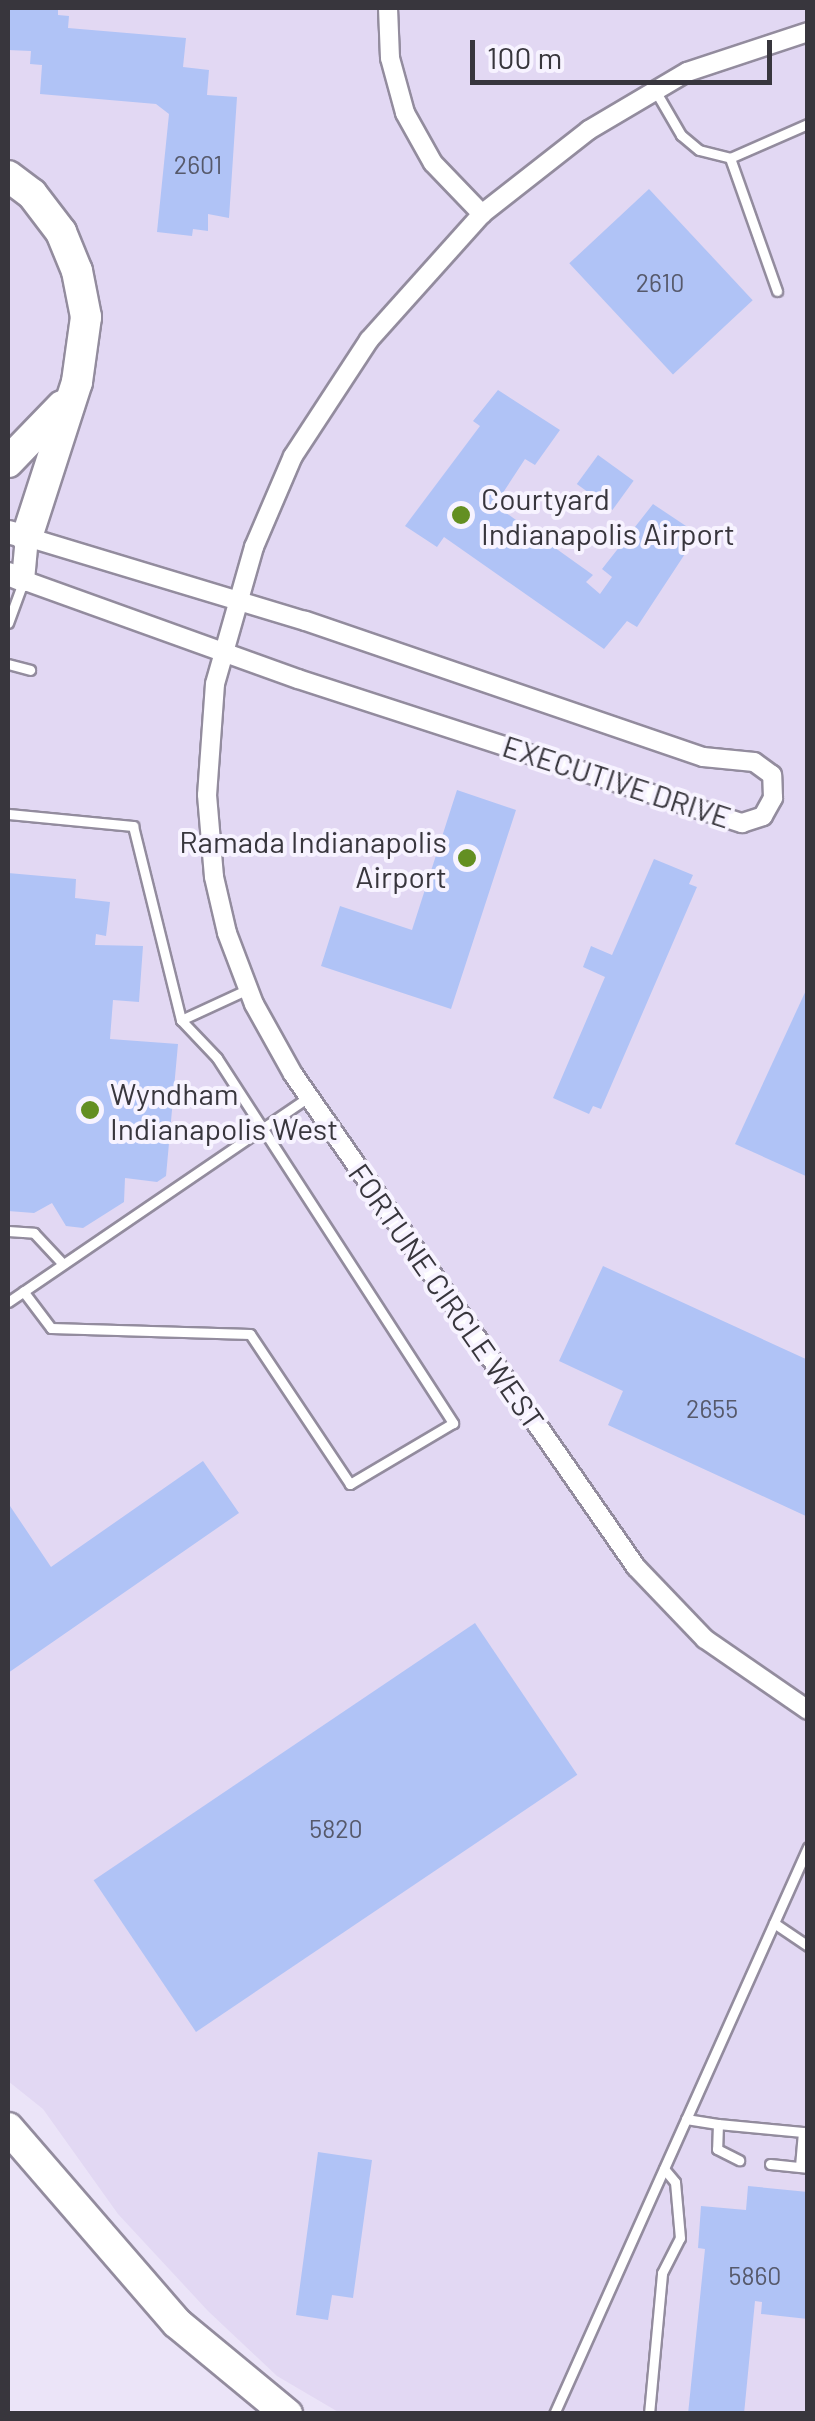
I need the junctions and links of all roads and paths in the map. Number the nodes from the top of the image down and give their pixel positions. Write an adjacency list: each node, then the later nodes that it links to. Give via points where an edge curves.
1 (388, 8): 7 (street, via 390,58 405,113 432,163)
2 (808, 32): 3 (street, FORTUNE CIRCLE WEST, via 719,58)
3 (654, 90): 5 (lane, via 681,134 699,150); 7 (street, FORTUNE CIRCLE WEST)
4 (808, 124): 5 (lane)
5 (730, 158): 8 (lane)
6 (8, 176): 9 (highway, via 49,214 78,270 86,317)
7 (482, 214): 13 (street, FORTUNE CIRCLE WEST, via 395,308 329,396 280,484)
8 (777, 291)
9 (77, 382): 10 (highway, via 48,427); 11 (highway)
10 (8, 462)
11 (17, 535): 12 (street); 13 (street, EXECUTIVE DRIVE)
12 (16, 577): 14 (lane); 15 (street, EXECUTIVE DRIVE)
13 (236, 600): 15 (street, FORTUNE CIRCLE WEST); 15 (street, EXECUTIVE DRIVE, via 702,757 754,762 772,775 773,798 763,816 742,823)
14 (8, 623)
15 (221, 652): 19 (street, FORTUNE CIRCLE WEST, via 208,774 211,859)
16 (8, 664): 17 (lane)
17 (30, 670)
18 (8, 814): 20 (lane, via 133,826)
19 (248, 989): 20 (lane); 21 (street, FORTUNE CIRCLE WEST)
20 (181, 1020): 22 (lane, via 217,1058)
21 (309, 1096): 22 (lane); 27 (street, FORTUNE CIRCLE WEST, via 636,1567 705,1639)
22 (260, 1130): 24 (lane); 25 (lane, via 453,1422 350,1484 250,1334 51,1328)
23 (8, 1231): 24 (lane, via 34,1232)
24 (63, 1264): 25 (lane)
25 (24, 1291): 26 (lane)
26 (8, 1302)
27 (808, 1710)
28 (808, 1847): 29 (lane)
29 (774, 1922): 30 (lane); 31 (lane)
30 (808, 1946)
31 (686, 2119): 32 (lane); 37 (lane)
32 (718, 2124): 34 (lane, via 717,2149); 36 (lane, via 803,2132)
33 (8, 2128): 38 (highway, via 177,2323)
34 (739, 2160)
35 (770, 2164): 36 (lane)
36 (804, 2168)
37 (664, 2169): 39 (lane); 40 (lane, via 674,2182 680,2238 662,2273)
38 (287, 2414)
39 (554, 2414)
40 (649, 2414)

